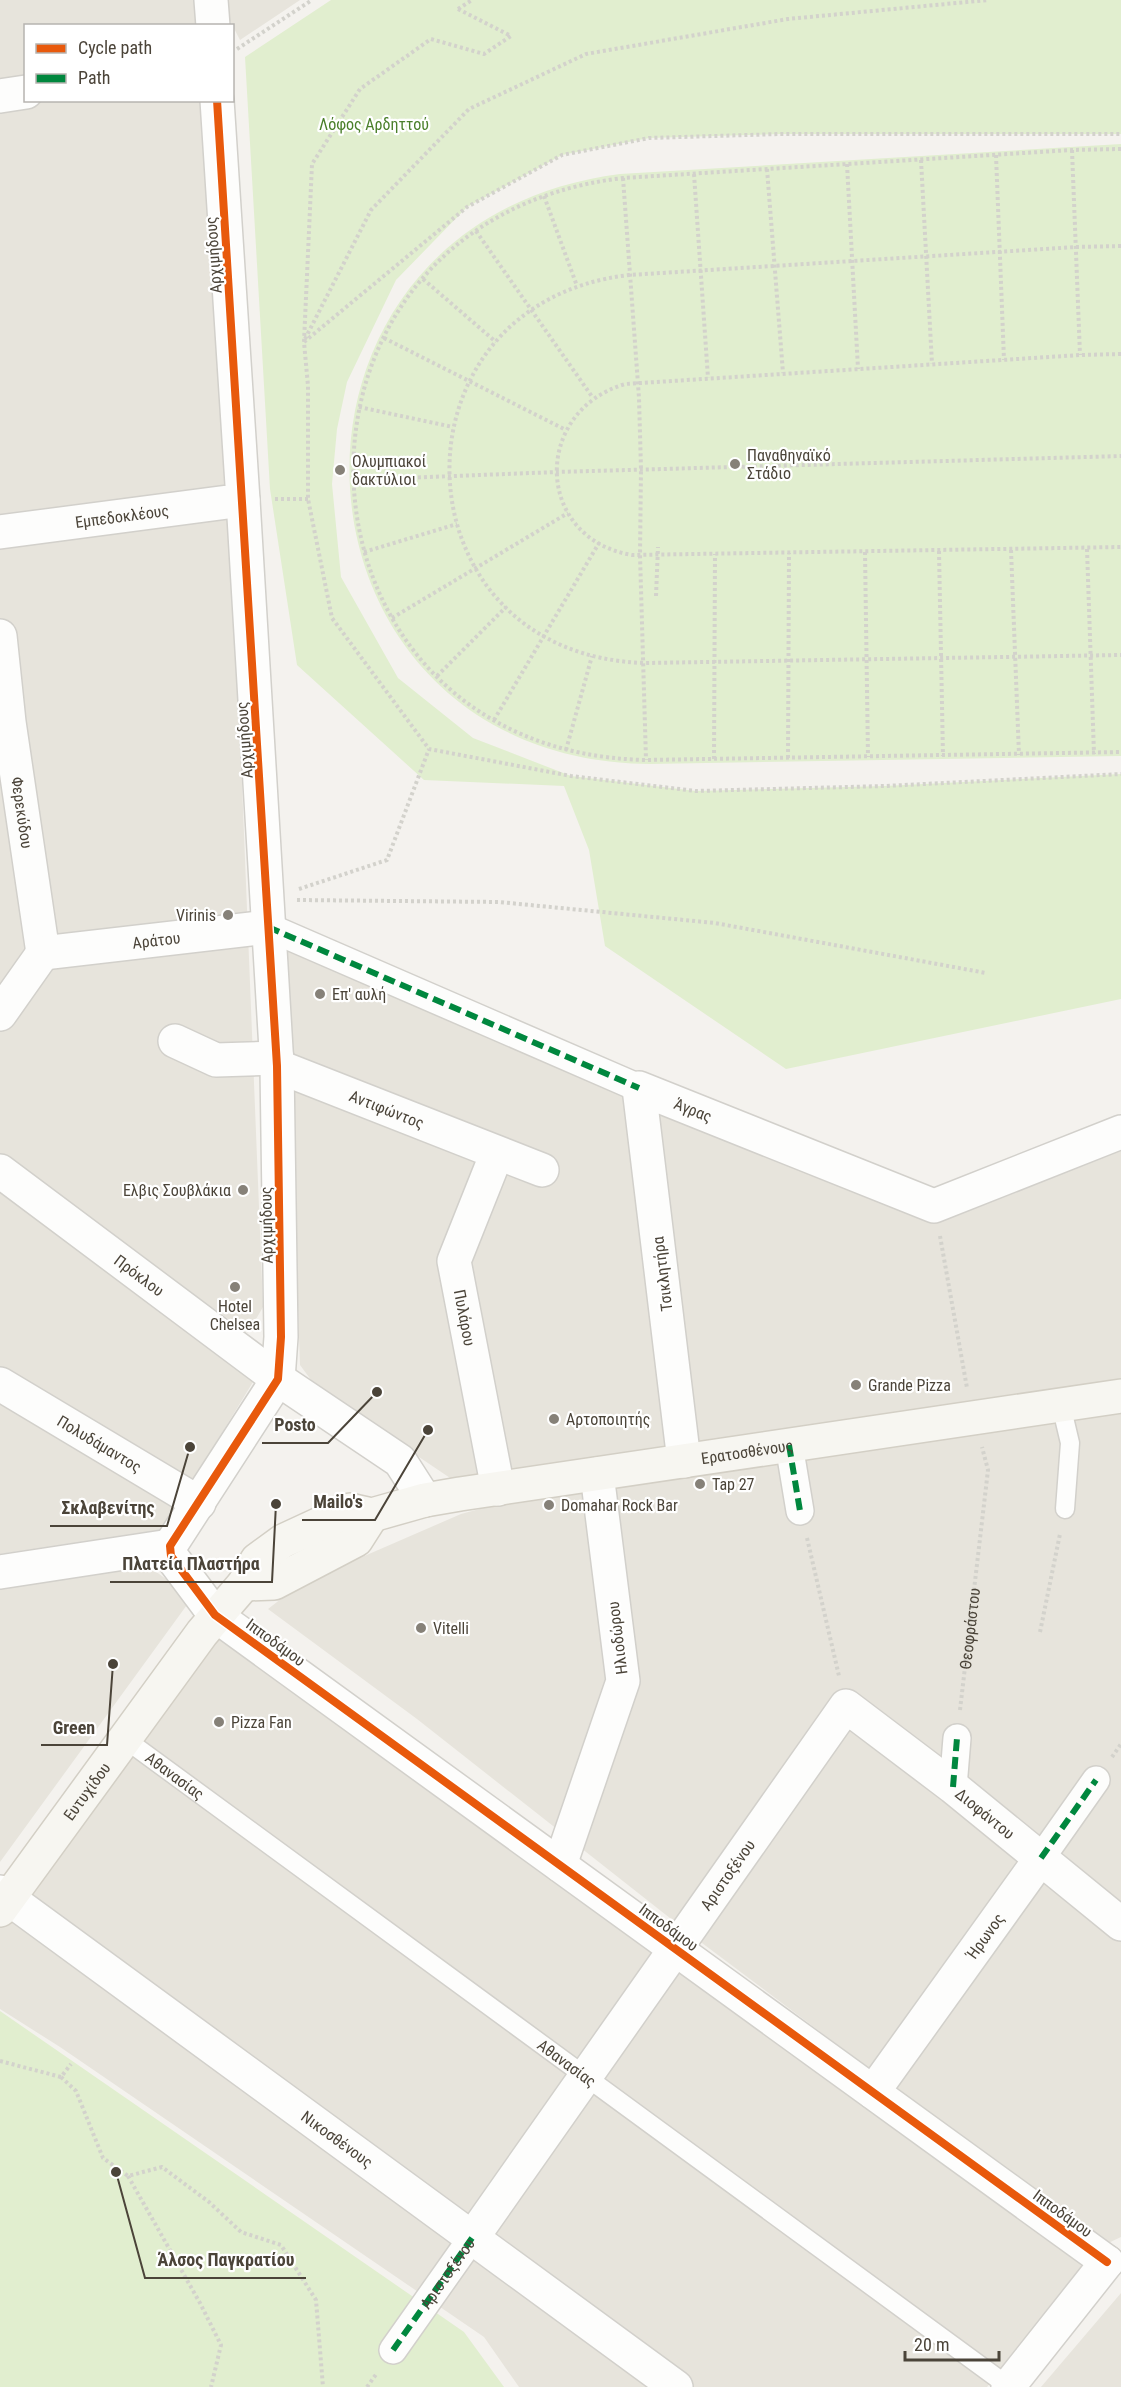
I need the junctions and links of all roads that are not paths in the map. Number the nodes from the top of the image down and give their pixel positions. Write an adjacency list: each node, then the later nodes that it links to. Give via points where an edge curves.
1 (211, 0): 2 (street)
2 (213, 24)
3 (24, 92): 4 (street)
4 (0, 96)
5 (217, 102): 6 (street, Αρχιμήδους)
6 (243, 500): 7 (street, Εμπεδοκλέους); 10 (street, Αρχιμήδους)
7 (0, 532)
8 (0, 636): 9 (street, Φερεκύδου)
9 (5, 723): 11 (street, Φερεκύδου)
10 (268, 913): 11 (street, Αράτου); 14 (street, Αρχιμήδους); 15 (street, Άγρας)
11 (43, 953): 12 (street)
12 (0, 1014)
13 (175, 1041): 14 (street, via 216,1060)
14 (277, 1062): 17 (street, Αντιφώντος); 20 (street, Αρχιμήδους, via 281,1337)
15 (639, 1088): 16 (street, Άγρας, via 934,1206); 25 (street, Τσικλητήρα)
16 (1121, 1132)
17 (497, 1153): 18 (street, Αντιφώντος); 27 (street, Πυλάρου, via 454,1261)
18 (542, 1170)
19 (0, 1171): 20 (street, Πρόκλου)
20 (278, 1379): 28 (street, Πρόκλου, via 400,1461); 29 (street)
21 (0, 1384): 29 (street, Πολυδάμαντος)
22 (1121, 1396): 23 (main road, Ερατοσθένους)
23 (1061, 1405): 24 (main road, Ερατοσθένους); 30 (lane, via 1070,1443)
24 (789, 1445): 25 (main road, Ερατοσθένους); 31 (street)
25 (684, 1461): 26 (main road, Ερατοσθένους)
26 (597, 1474): 27 (main road, Ερατοσθένους); 41 (street, Ηλιοδώρου, via 623,1681)
27 (498, 1489): 28 (main road, Ερατοσθένους)
28 (425, 1500): 34 (main road, Ερατοσθένους, via 372,1515 350,1510 283,1541 257,1560 244,1584)
29 (199, 1503): 32 (street)
30 (1065, 1509)
31 (800, 1511)
32 (170, 1546): 33 (street); 34 (street, Ιπποδάμου, via 171,1556)
33 (0, 1572)
34 (215, 1615): 37 (main road, Ευτυχίδου); 41 (street, Ιπποδάμου)
35 (846, 1706): 39 (street, Διοφάντου); 44 (street, Αριστοξένου)
36 (957, 1738): 39 (street)
37 (125, 1739): 42 (main road, Ευτυχίδου); 45 (lane, Αθανασίας)
38 (1096, 1780): 40 (street, Ήρωνος)
39 (953, 1787): 40 (street, Διοφάντου)
40 (1041, 1858): 43 (street, Διοφάντου); 46 (street, Ήρωνος)
41 (560, 1865): 44 (street, Ιπποδάμου)
42 (3, 1900): 47 (street, Νικοσθένους)
43 (1121, 1924)
44 (677, 1949): 45 (street, Αριστοξένου); 46 (street, Ιπποδάμου)
45 (586, 2076): 47 (street, Αριστοξένου); 50 (lane, Αθανασίας)
46 (873, 2092): 48 (street, Ιπποδάμου)
47 (472, 2238): 49 (street, Αριστοξένου); 51 (street, Νικοσθένους)
48 (1114, 2261): 50 (street)
49 (393, 2350)
50 (1016, 2384)
51 (676, 2387)

